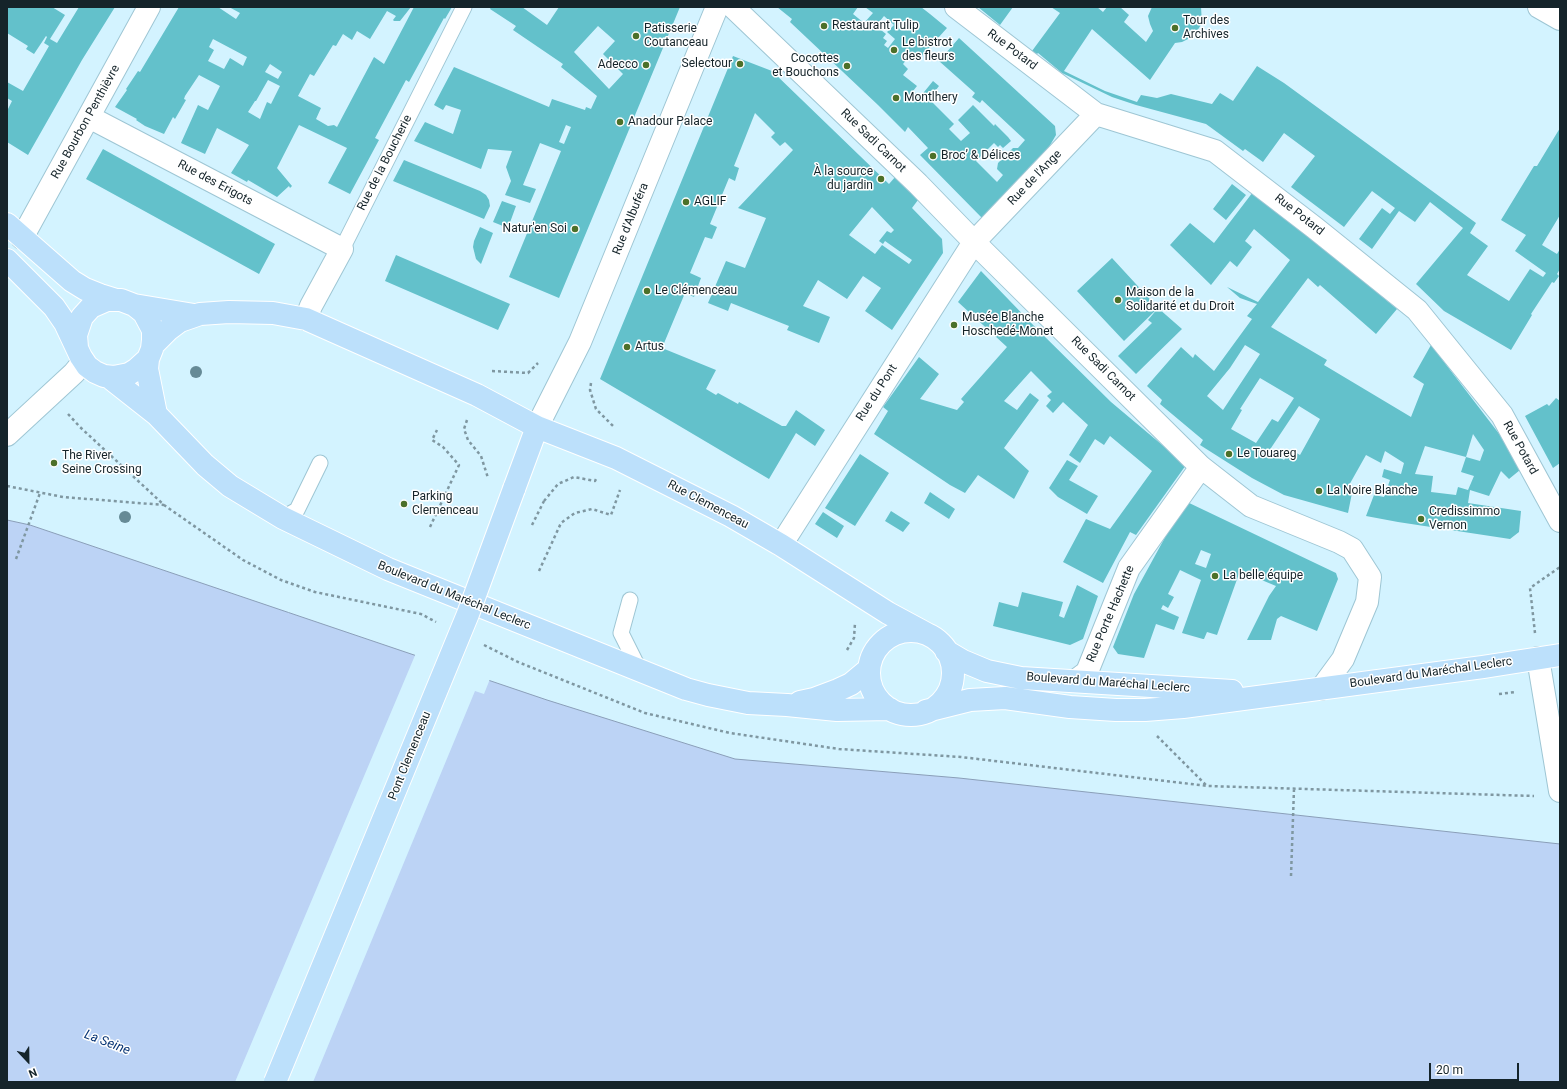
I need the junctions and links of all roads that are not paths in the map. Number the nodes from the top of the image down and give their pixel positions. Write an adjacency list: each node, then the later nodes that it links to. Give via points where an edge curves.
1 (149, 7): 9 (street, Rue Bourbon Penthièvre)
2 (464, 7): 12 (lane, Rue de la Boucherie)
3 (716, 7): 21 (street, Rue d'Albuféra, via 580,342)
4 (733, 7): 11 (street, Rue Sadi Carnot, via 918,184)
5 (956, 7): 8 (street, Rue Potard)
6 (1539, 7): 7 (street)
7 (1560, 19)
8 (1096, 114): 11 (street, Rue de l'Ange); 26 (street, Rue Potard, via 1215,151 1417,310 1502,415)
9 (89, 117): 10 (street, Rue Bourbon Penthièvre); 12 (street, Rue des Erigots)
10 (15, 231): 14 (main road, via 72,281 100,295)
11 (974, 242): 24 (street, Rue Sadi Carnot); 27 (street, Rue du Pont)
12 (342, 249): 16 (street, Rue de la Boucherie)
13 (7, 260): 18 (main road, via 54,307)
14 (125, 302): 15 (main road); 17 (main road, via 144,313 149,321 153,330); 18 (main road, via 107,300 91,307 84,314 76,330)
15 (194, 315): 16 (main road, Rue Clemenceau, via 229,312 273,313); 17 (main road, via 168,330)
16 (306, 319): 21 (main road, Rue Clemenceau, via 477,395)
17 (150, 352): 19 (main road, via 142,366 129,374); 20 (main road, via 147,369)
18 (80, 355): 19 (main road, via 95,372); 22 (street, via 74,373)
19 (109, 377): 20 (main road, Boulevard du Maréchal Leclerc)
20 (156, 414): 25 (main road, Boulevard du Maréchal Leclerc, via 205,465 230,486)
21 (537, 427): 27 (main road, Rue Clemenceau, via 616,458 731,516); 44 (main road, Pont Clemenceau, bridge, via 468,614)
22 (7, 435)
23 (320, 463): 25 (lane, via 297,510)
24 (1201, 467): 37 (street, Rue Porte Hachette, via 1129,568 1087,672); 38 (street, Rue Sadi Carnot, via 1251,506 1352,549 1370,577 1367,602 1343,659)
25 (283, 518): 35 (main road, Boulevard du Maréchal Leclerc, via 388,569)
26 (1560, 521)
27 (781, 545): 29 (main road, Rue Clemenceau)
28 (630, 600): 35 (lane, via 621,633)
29 (862, 608): 30 (main road, Rue Clemenceau, via 888,613); 31 (main road, via 877,613)
30 (927, 634): 31 (main road, via 906,631); 32 (main road, via 940,642)
31 (883, 642): 36 (main road, via 873,654)
32 (946, 651): 37 (main road, Boulevard du Maréchal Leclerc, via 963,661 993,672 1021,678); 42 (main road, via 952,665 950,685 940,703)
33 (1560, 654): 34 (main road, Boulevard du Maréchal Leclerc)
34 (1538, 658): 38 (main road, Boulevard du Maréchal Leclerc); 43 (street)
35 (639, 669): 40 (main road, Boulevard du Maréchal Leclerc, via 708,695 748,703)
36 (869, 669): 40 (main road, Boulevard du Maréchal Leclerc, via 851,684 838,690); 41 (main road, via 875,694)
37 (1075, 681): 39 (main road, Boulevard du Maréchal Leclerc)
38 (1321, 689): 39 (main road, Boulevard du Maréchal Leclerc)
39 (1275, 694): 42 (main road, Boulevard du Maréchal Leclerc, via 1146,710 1070,707 1005,698 984,699)
40 (787, 705): 41 (main road, Boulevard du Maréchal Leclerc, via 837,710)
41 (890, 709): 42 (main road, via 911,715)
42 (926, 711)
43 (1560, 792)
44 (275, 1082)

